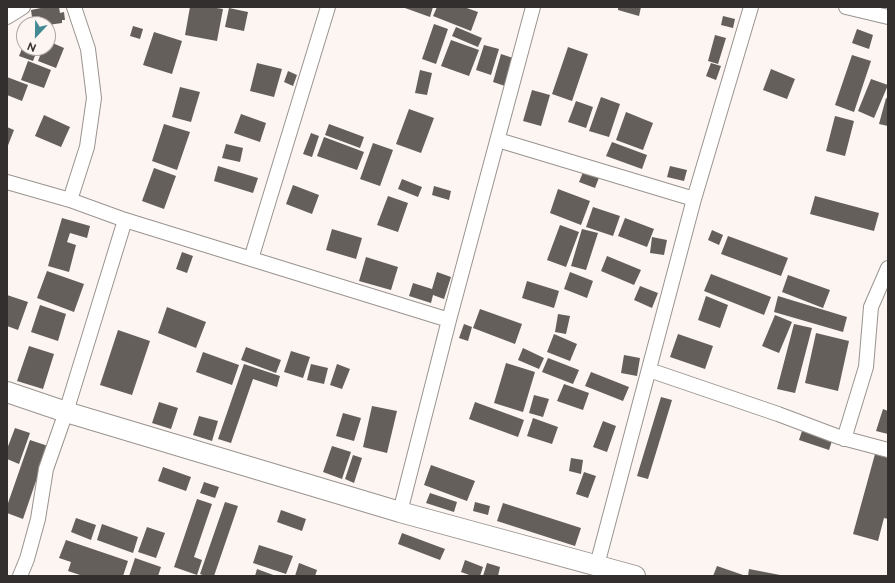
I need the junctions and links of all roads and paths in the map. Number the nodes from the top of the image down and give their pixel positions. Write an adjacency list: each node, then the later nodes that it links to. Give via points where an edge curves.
1 (23, 7): 7 (street)
2 (74, 7): 12 (street, via 88,49 94,98 87,147)
3 (328, 7): 14 (street)
4 (533, 7): 9 (street)
5 (751, 7): 11 (street)
6 (846, 7): 8 (street)
7 (7, 17)
8 (888, 17)
9 (498, 140): 11 (street); 16 (street)
10 (7, 182): 12 (street)
11 (694, 199): 17 (street)
12 (70, 200): 13 (street)
13 (125, 220): 14 (street); 19 (street)
14 (251, 259): 16 (street)
15 (888, 268): 20 (street, via 871,307 866,367)
16 (449, 320): 22 (street)
17 (649, 370): 20 (street); 23 (street)
18 (7, 392): 19 (street)
19 (66, 412): 22 (street); 24 (street, via 46,469 38,518)
20 (844, 439): 21 (street)
21 (888, 450)
22 (400, 512): 23 (street)
23 (597, 565): 25 (street)
24 (20, 576)
25 (635, 576)

